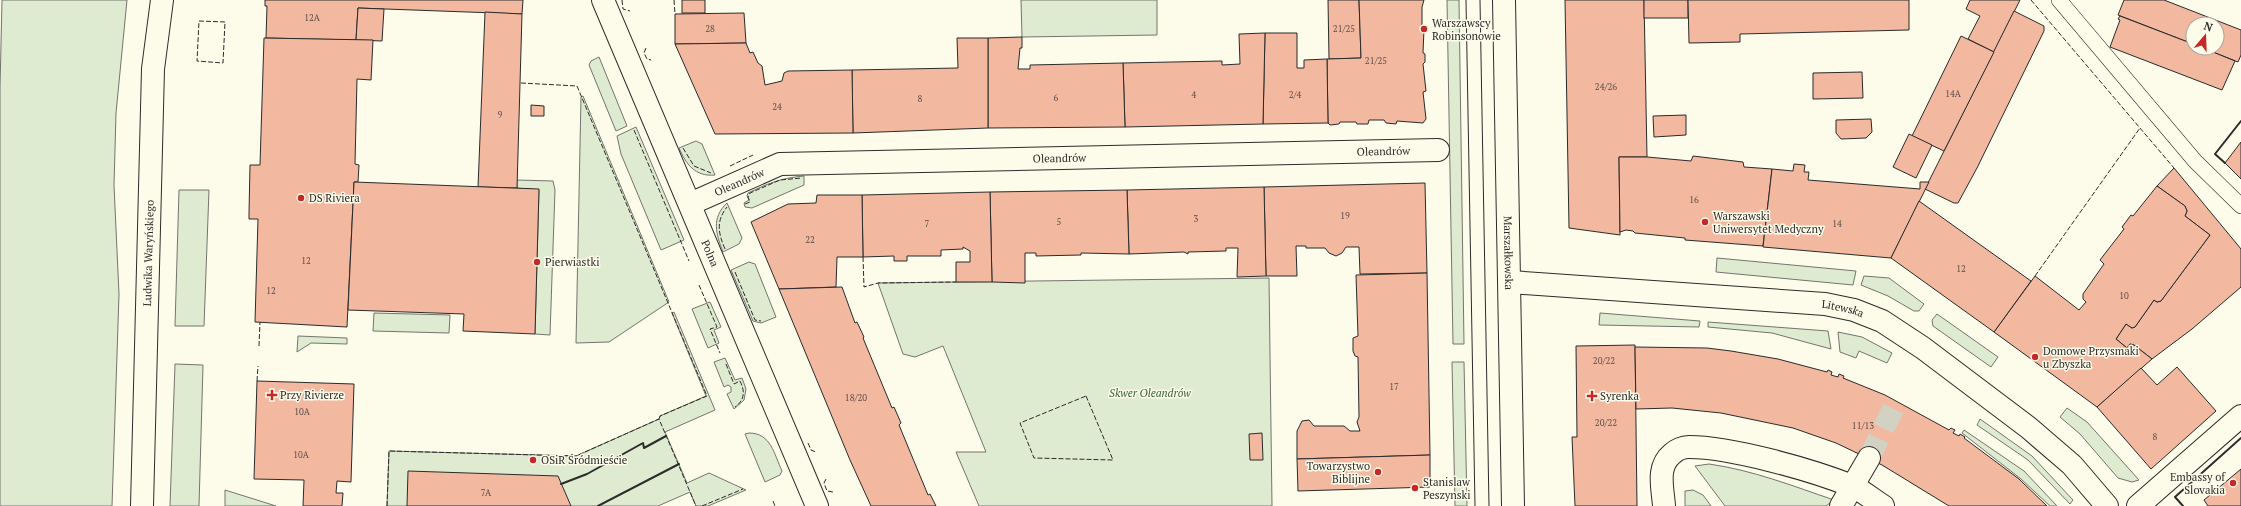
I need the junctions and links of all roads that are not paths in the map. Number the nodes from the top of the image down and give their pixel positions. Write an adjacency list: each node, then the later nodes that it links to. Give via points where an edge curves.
1 (162, 0): 12 (street, Ludwika Waryńskiego, via 153,69)
2 (603, 0): 6 (street, Polna)
3 (1504, 0): 8 (street, Marszałkowska)
4 (2059, 0): 7 (lane, via 2194,161)
5 (1438, 150): 6 (street, Oleandrów, via 780,164)
6 (690, 204): 13 (street, Polna)
7 (2241, 206)
8 (1510, 282): 14 (street, Marszałkowska); 18 (street, Litewska, via 1825,304 1854,310 1882,321 1923,348 2030,428 2072,465)
9 (2241, 416): 19 (street)
10 (1869, 458): 11 (street)
11 (1853, 487): 15 (street, via 1793,467 1739,454 1688,447 1672,454 1663,467 1661,475); 16 (street); 17 (street)
12 (142, 506)
13 (817, 506)
14 (1513, 506)
15 (1664, 506)
16 (1841, 506)
17 (1883, 506)
18 (2107, 506)
19 (2138, 506)

